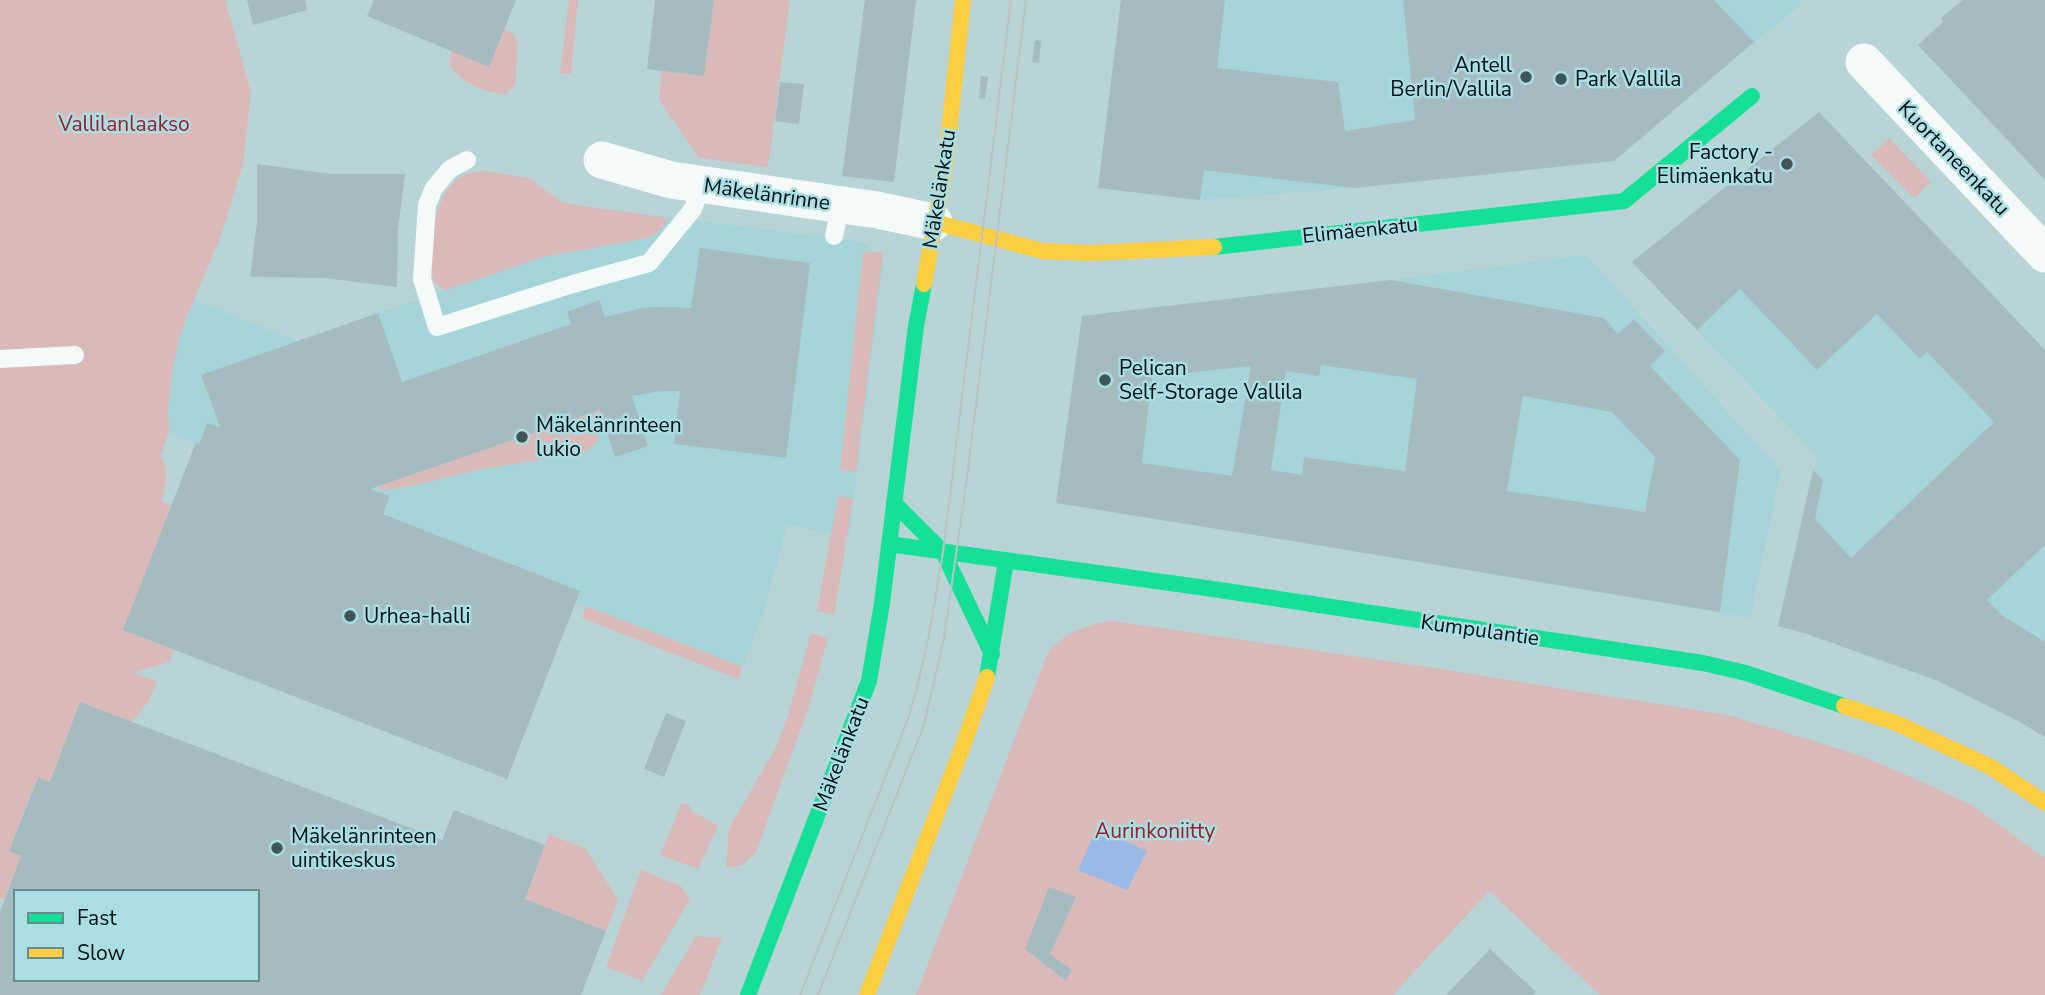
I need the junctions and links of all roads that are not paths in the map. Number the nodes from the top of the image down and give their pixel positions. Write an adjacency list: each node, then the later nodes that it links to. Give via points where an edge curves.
1 (963, 0): 7 (main road, Mäkelänkatu, via 946,160)
2 (1864, 62): 8 (street, Kuortaneenkatu)
3 (1752, 96): 7 (main road, Elimäenkatu, via 1624,201 1217,247 1090,253 1042,251)
4 (467, 160): 6 (lane, via 442,178 427,205 422,279 437,327 649,263 693,209)
5 (602, 160): 6 (street, Mäkelänrinne)
6 (702, 184): 7 (street, Mäkelänrinne, via 838,220 877,209)
7 (934, 222): 11 (main road, Mäkelänkatu)
8 (2045, 254)
9 (75, 355): 10 (lane)
10 (0, 359)
11 (894, 503): 12 (main road, Mäkelänkatu); 13 (main road)
12 (889, 544): 13 (main road, Kumpulantie); 17 (main road, Mäkelänkatu, via 869,681)
13 (943, 552): 14 (main road, Kumpulantie); 15 (main road)
14 (1006, 561): 15 (main road); 16 (main road, Kumpulantie, via 1746,673 1896,723 1991,767)
15 (992, 654): 18 (main road, via 964,743)
16 (2045, 803)
17 (748, 995)
18 (867, 995)

